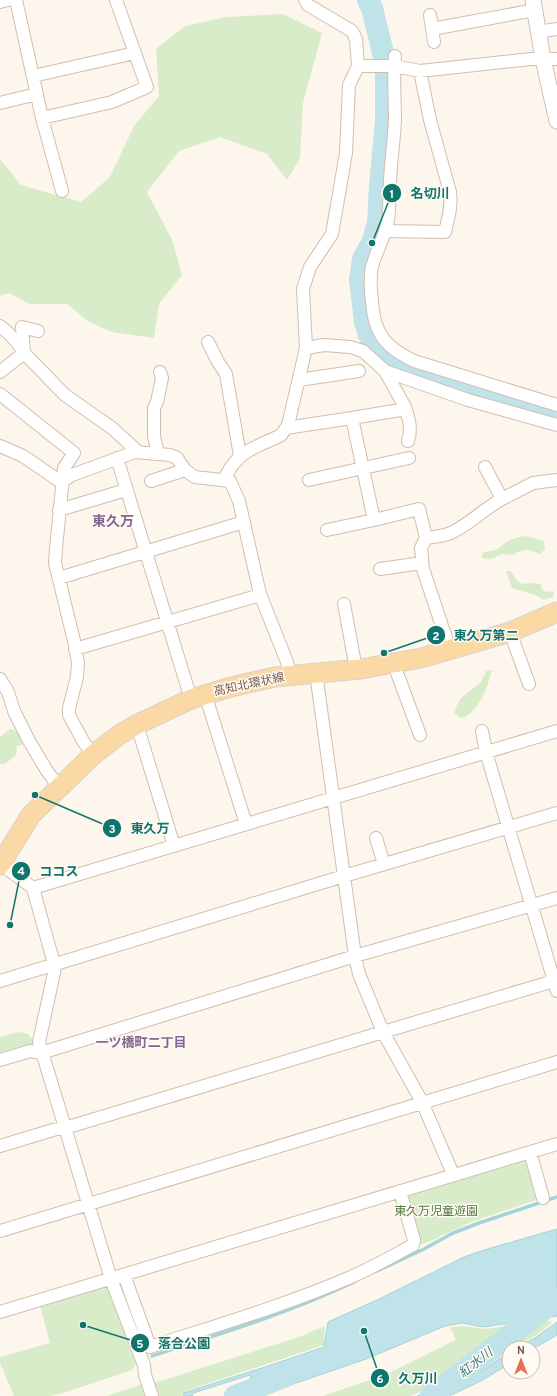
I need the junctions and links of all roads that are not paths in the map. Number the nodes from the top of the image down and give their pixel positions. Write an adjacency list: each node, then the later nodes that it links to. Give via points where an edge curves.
1 (8, 0): 5 (street)
2 (16, 0): 17 (street)
3 (116, 0): 12 (street)
4 (305, 0): 15 (street, via 308,5 352,31 358,48)
5 (0, 2)
6 (534, 5): 8 (street); 10 (street)
7 (430, 15): 8 (street)
8 (432, 29): 11 (street)
9 (557, 29): 10 (street)
10 (538, 32): 13 (street)
11 (434, 42)
12 (135, 53): 17 (street); 21 (street, via 147,87 112,102)
13 (550, 59): 16 (street); 18 (street)
14 (394, 62): 15 (street, via 378,66); 16 (street); 24 (street, via 395,121)
15 (358, 66): 28 (street, via 349,85 346,153 332,234 310,267 303,289)
16 (420, 71): 24 (street, via 430,120 450,192 447,224 445,232)
17 (33, 76): 19 (street)
18 (553, 84): 22 (street)
19 (37, 94): 20 (street); 21 (street)
20 (0, 103)
21 (42, 118): 23 (street)
22 (557, 121)
23 (62, 191)
24 (386, 231): 36 (street, via 372,266 370,283 375,321 385,341 396,352 414,361)
25 (0, 326): 29 (street, via 11,335)
26 (38, 331): 29 (street, via 22,327)
27 (208, 342): 45 (street, via 226,374)
28 (306, 348): 31 (street, via 324,345 350,347 363,351); 34 (street)
29 (24, 353): 32 (street); 43 (street, via 65,395 112,428)
30 (359, 371): 34 (street)
31 (385, 371): 37 (street); 39 (street, via 468,400)
32 (0, 372)
33 (160, 372): 44 (street, via 162,378 154,408 154,436)
34 (299, 380): 40 (street)
35 (0, 394): 55 (street, via 74,453 64,468)
36 (557, 405)
37 (405, 407): 38 (street); 41 (street, via 411,434)
38 (352, 418): 40 (street); 49 (street)
39 (557, 425)
40 (286, 428): 45 (street, via 280,435)
41 (408, 442)
42 (0, 446): 55 (street, via 23,456)
43 (136, 452): 44 (street); 46 (street)
44 (158, 454): 50 (street, via 177,458)
45 (240, 456): 51 (street)
46 (117, 458): 55 (street, via 72,475); 56 (street)
47 (409, 458): 49 (street)
48 (485, 467): 57 (street)
49 (363, 469): 52 (street); 59 (street)
50 (185, 470): 51 (street, via 195,477); 54 (street)
51 (224, 480): 60 (street, via 230,481 239,501)
52 (309, 480)
53 (557, 480): 57 (street, via 533,483)
54 (151, 481)
55 (61, 482): 58 (street)
56 (126, 490): 58 (street); 63 (street)
57 (502, 499): 62 (street, via 450,534)
58 (59, 510): 66 (street, via 55,563)
59 (374, 520): 61 (street); 62 (street, via 419,509)
60 (244, 522): 63 (street); 67 (street)
61 (327, 530)
62 (426, 538): 64 (street, via 421,548)
63 (145, 552): 66 (street); 70 (street)
64 (422, 563): 65 (street); 73 (street)
65 (380, 569)
66 (59, 578): 72 (street)
67 (260, 595): 70 (street); 77 (street)
68 (344, 604): 75 (street)
69 (557, 612): 71 (main road, 高知北環状線)
70 (167, 623): 72 (street); 80 (street)
71 (510, 632): 73 (main road, 高知北環状線); 79 (street)
72 (76, 649): 86 (street, via 78,671 70,715 82,741)
73 (450, 650): 74 (main road, 高知北環状線)
74 (393, 662): 75 (main road, 高知北環状線); 84 (street)
75 (356, 669): 76 (main road, 高知北環状線)
76 (316, 673): 77 (main road, 高知北環状線); 88 (street)
77 (290, 675): 80 (main road, 高知北環状線, via 257,680)
78 (1, 684): 87 (street, via 8,692 28,739)
79 (529, 684)
80 (198, 696): 81 (main road, 高知北環状線); 90 (street)
81 (136, 725): 86 (main road, 高知北環状線); 93 (street)
82 (482, 731): 85 (street)
83 (557, 731): 85 (street)
84 (420, 735)
85 (486, 752): 88 (street); 91 (street)
86 (93, 755): 87 (main road, 高知北環状線)
87 (59, 787): 94 (main road, 高知北環状線, via 32,815)
88 (332, 798): 90 (street); 96 (street)
89 (557, 813): 91 (street)
90 (246, 824): 93 (street)
91 (509, 827): 95 (street); 99 (street)
92 (376, 838): 95 (street)
93 (174, 846): 97 (street)
94 (0, 864): 97 (street)
95 (384, 864): 96 (street)
96 (344, 876): 100 (street); 101 (street)
97 (33, 888): 101 (street)
98 (557, 898): 99 (street)
99 (532, 905): 100 (street); 103 (street)
100 (355, 956): 104 (street, via 359,974); 105 (street)
101 (54, 964): 102 (street); 105 (street, via 38,1042)
102 (0, 981)
103 (556, 984): 104 (street)
104 (383, 1032): 108 (street); 109 (street)
105 (41, 1053): 106 (street, via 30,1051); 109 (street)
106 (0, 1060)
107 (557, 1062): 108 (street)
108 (422, 1102): 113 (street); 116 (street)
109 (65, 1128): 111 (street); 116 (street)
110 (557, 1144): 112 (street)
111 (0, 1146)
112 (530, 1152): 113 (street); 115 (street)
113 (453, 1174): 114 (street)
114 (400, 1191): 118 (street); 118 (street, via 414,1240 413,1245 352,1276 304,1296 150,1346)
115 (543, 1198)
116 (88, 1204): 117 (street); 119 (street)
117 (0, 1231)
118 (124, 1275): 119 (street)
119 (111, 1279): 120 (street); 121 (street, via 144,1365)
120 (0, 1312)
121 (152, 1396)

